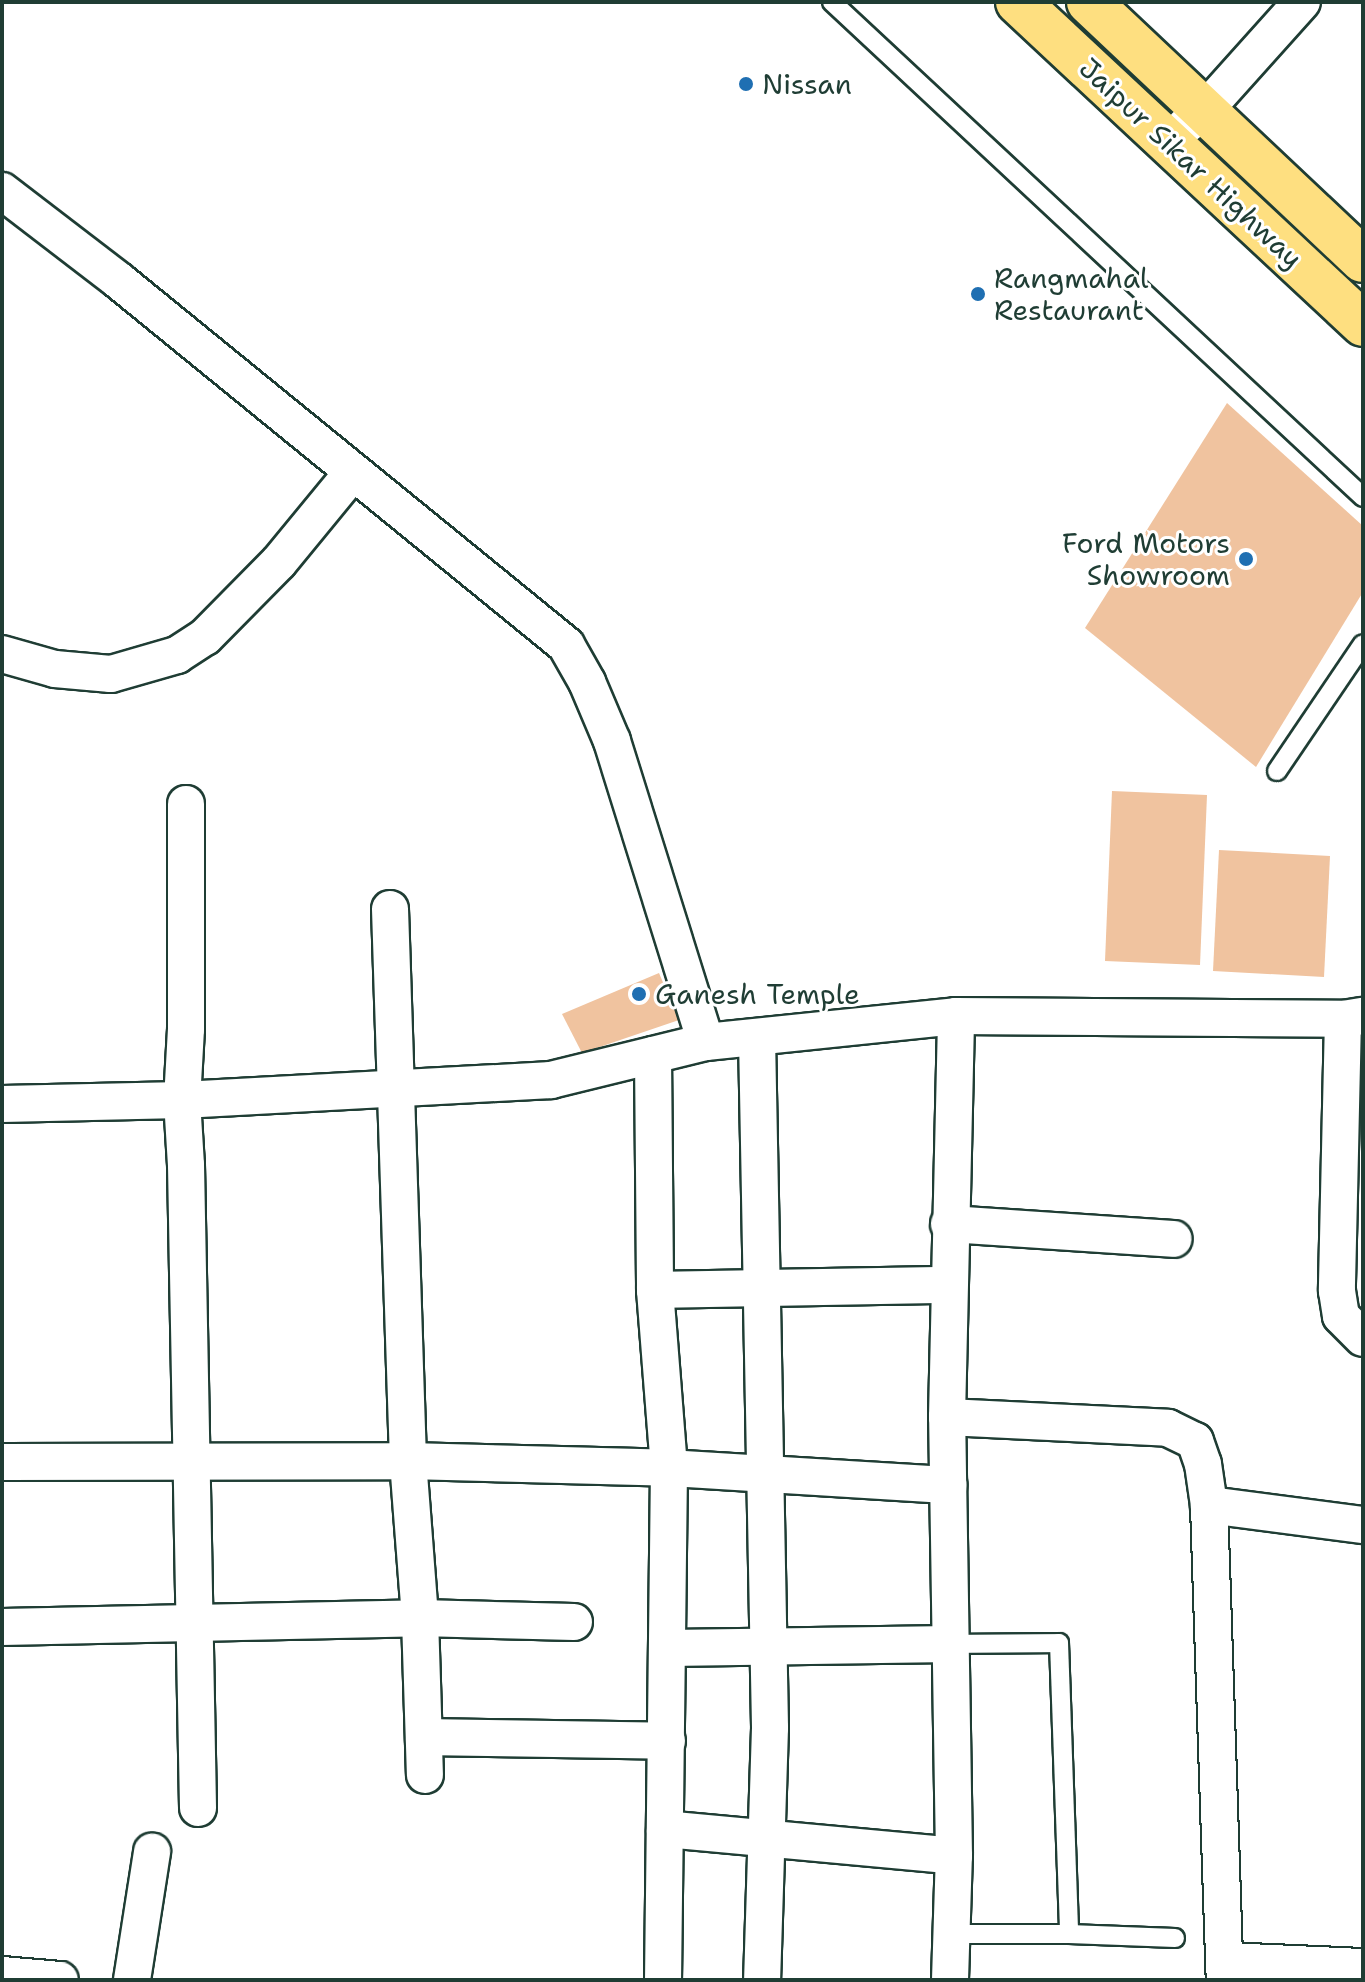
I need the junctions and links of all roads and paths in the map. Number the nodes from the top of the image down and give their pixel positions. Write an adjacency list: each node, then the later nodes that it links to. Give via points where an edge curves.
1 (832, 2): 11 (lane)
2 (1018, 2): 6 (main road, Jaipur Sikar Highway)
3 (1089, 2): 5 (main road, Jaipur Sikar Highway)
4 (1302, 2): 5 (street)
5 (1205, 110): 6 (street); 8 (main road, Jaipur Sikar Highway)
6 (1168, 139): 9 (main road, Jaipur Sikar Highway)
7 (2, 191): 10 (street)
8 (1363, 260)
9 (1363, 324)
10 (352, 473): 13 (street, via 279,562 205,637 177,655 111,674 55,669); 20 (street, via 566,645 612,741)
11 (1363, 497)
12 (1363, 644): 14 (lane)
13 (2, 654)
14 (1277, 771)
15 (186, 804): 23 (street)
16 (390, 909): 22 (street)
17 (956, 1016): 18 (street); 19 (street); 25 (street)
18 (1353, 1017): 30 (street, via 1337,1291 1341,1316)
19 (757, 1037): 20 (street); 29 (street)
20 (706, 1042): 21 (street)
21 (653, 1055): 22 (street, via 551,1080); 28 (street)
22 (398, 1087): 23 (street); 32 (street)
23 (182, 1100): 24 (street); 34 (street)
24 (2, 1104)
25 (949, 1224): 26 (street); 27 (street)
26 (1173, 1239)
27 (948, 1285): 29 (street); 31 (street)
28 (655, 1290): 29 (street); 35 (street)
29 (761, 1290): 36 (street)
30 (1363, 1338)
31 (947, 1417): 37 (street); 38 (street, via 1168,1428 1195,1441)
32 (408, 1461): 34 (street); 35 (street); 40 (street)
33 (2, 1462): 34 (street)
34 (190, 1464): 42 (street)
35 (669, 1468): 36 (street); 46 (street)
36 (767, 1473): 37 (street); 45 (street)
37 (948, 1485): 44 (street)
38 (1209, 1505): 39 (street); 59 (street)
39 (1363, 1525)
40 (420, 1618): 41 (street); 42 (street); 47 (street)
41 (574, 1622)
42 (195, 1625): 43 (street); 50 (street)
43 (2, 1627)
44 (951, 1644): 45 (street); 54 (street); 56 (lane, via 1059,1643)
45 (769, 1646): 46 (street); 52 (street)
46 (669, 1648): 48 (street)
47 (424, 1737): 48 (street); 49 (street)
48 (667, 1741): 51 (street)
49 (425, 1775)
50 (198, 1808)
51 (665, 1829): 52 (street); 63 (street)
52 (769, 1838): 54 (street); 64 (street)
53 (152, 1852): 62 (street)
54 (954, 1856): 55 (street)
55 (952, 1934): 56 (lane); 65 (street)
56 (1069, 1934): 57 (lane)
57 (1175, 1938)
58 (1363, 1967): 59 (street)
59 (1225, 1971)
60 (2, 1975): 61 (street)
61 (60, 1980)
62 (132, 1980)
63 (663, 1980)
64 (762, 1980)
65 (950, 1980)

